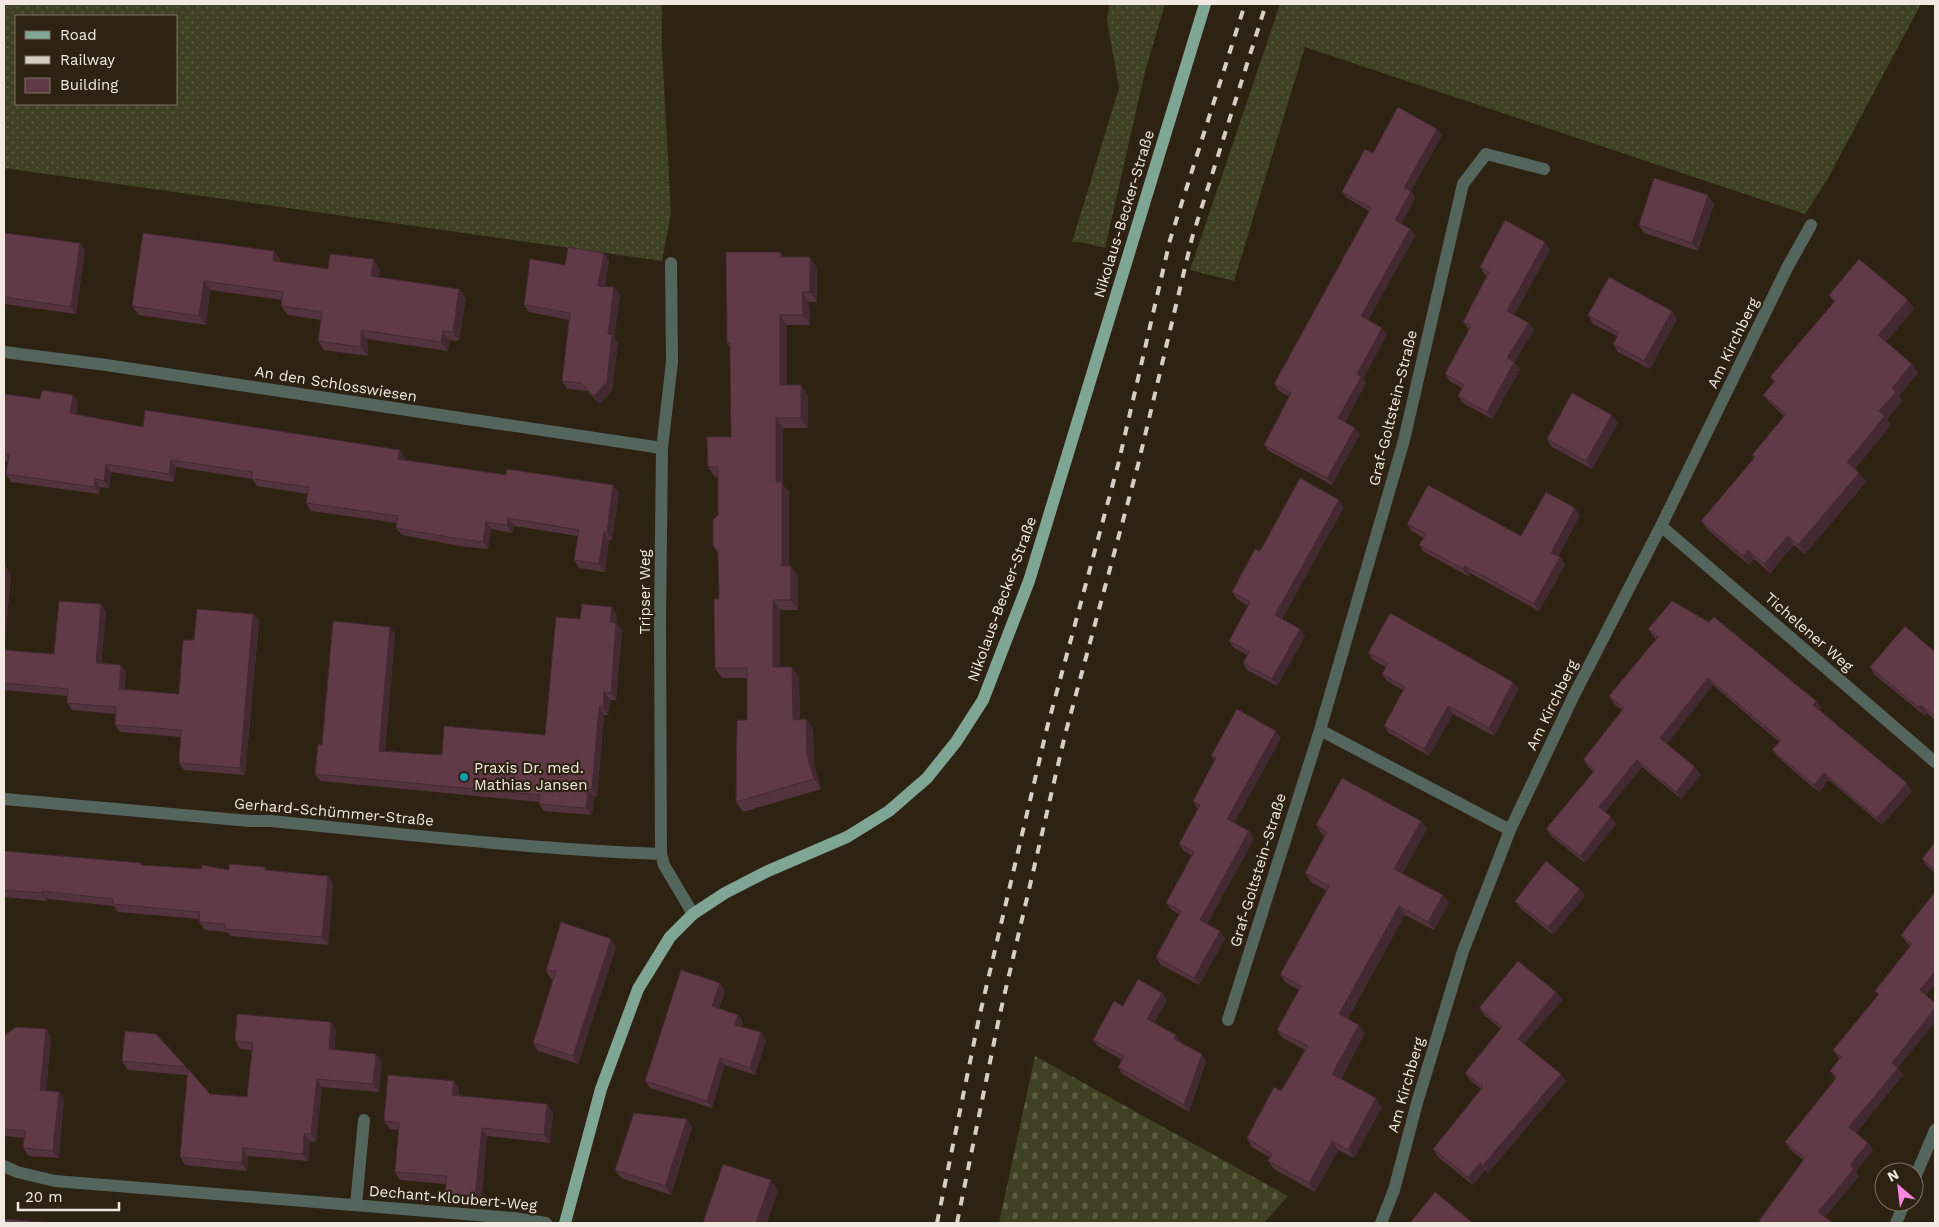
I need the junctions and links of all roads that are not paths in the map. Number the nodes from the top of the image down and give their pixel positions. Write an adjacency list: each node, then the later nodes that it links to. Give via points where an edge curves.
1 (1205, 4): 13 (main road, Nikolaus-Becker-Straße, via 1029,581 983,700 956,742 927,778 889,811 847,837 725,893)
2 (1544, 169): 8 (street, Graf-Goltstein-Straße, via 1486,154 1464,184 1404,440)
3 (1811, 225): 7 (street, Am Kirchberg)
4 (671, 262): 6 (street, Tripser Weg, via 672,362)
5 (4, 352): 6 (street, An den Schlosswiesen)
6 (662, 448): 12 (street, Tripser Weg)
7 (1661, 526): 9 (street, Tichelener Weg); 11 (street, Am Kirchberg, via 1574,695)
8 (1320, 730): 11 (street); 14 (street, Graf-Goltstein-Straße)
9 (1935, 762)
10 (4, 798): 12 (street, Gerhard-Schümmer-Straße)
11 (1510, 830): 22 (street, Am Kirchberg, via 1463,951 1394,1190)
12 (661, 854): 13 (street, Tripser Weg, via 664,865)
13 (693, 914): 21 (main road, Nikolaus-Becker-Straße, via 670,937 638,989 601,1089)
14 (1228, 1020)
15 (364, 1120): 19 (street, Dechant-Kloubert-Weg)
16 (1935, 1130): 17 (street)
17 (1922, 1162)
18 (4, 1166): 19 (street, Dechant-Kloubert-Weg, via 55,1181)
19 (356, 1205): 20 (street, Dechant-Kloubert-Weg)
20 (546, 1223)
21 (565, 1223)
22 (1381, 1223)

